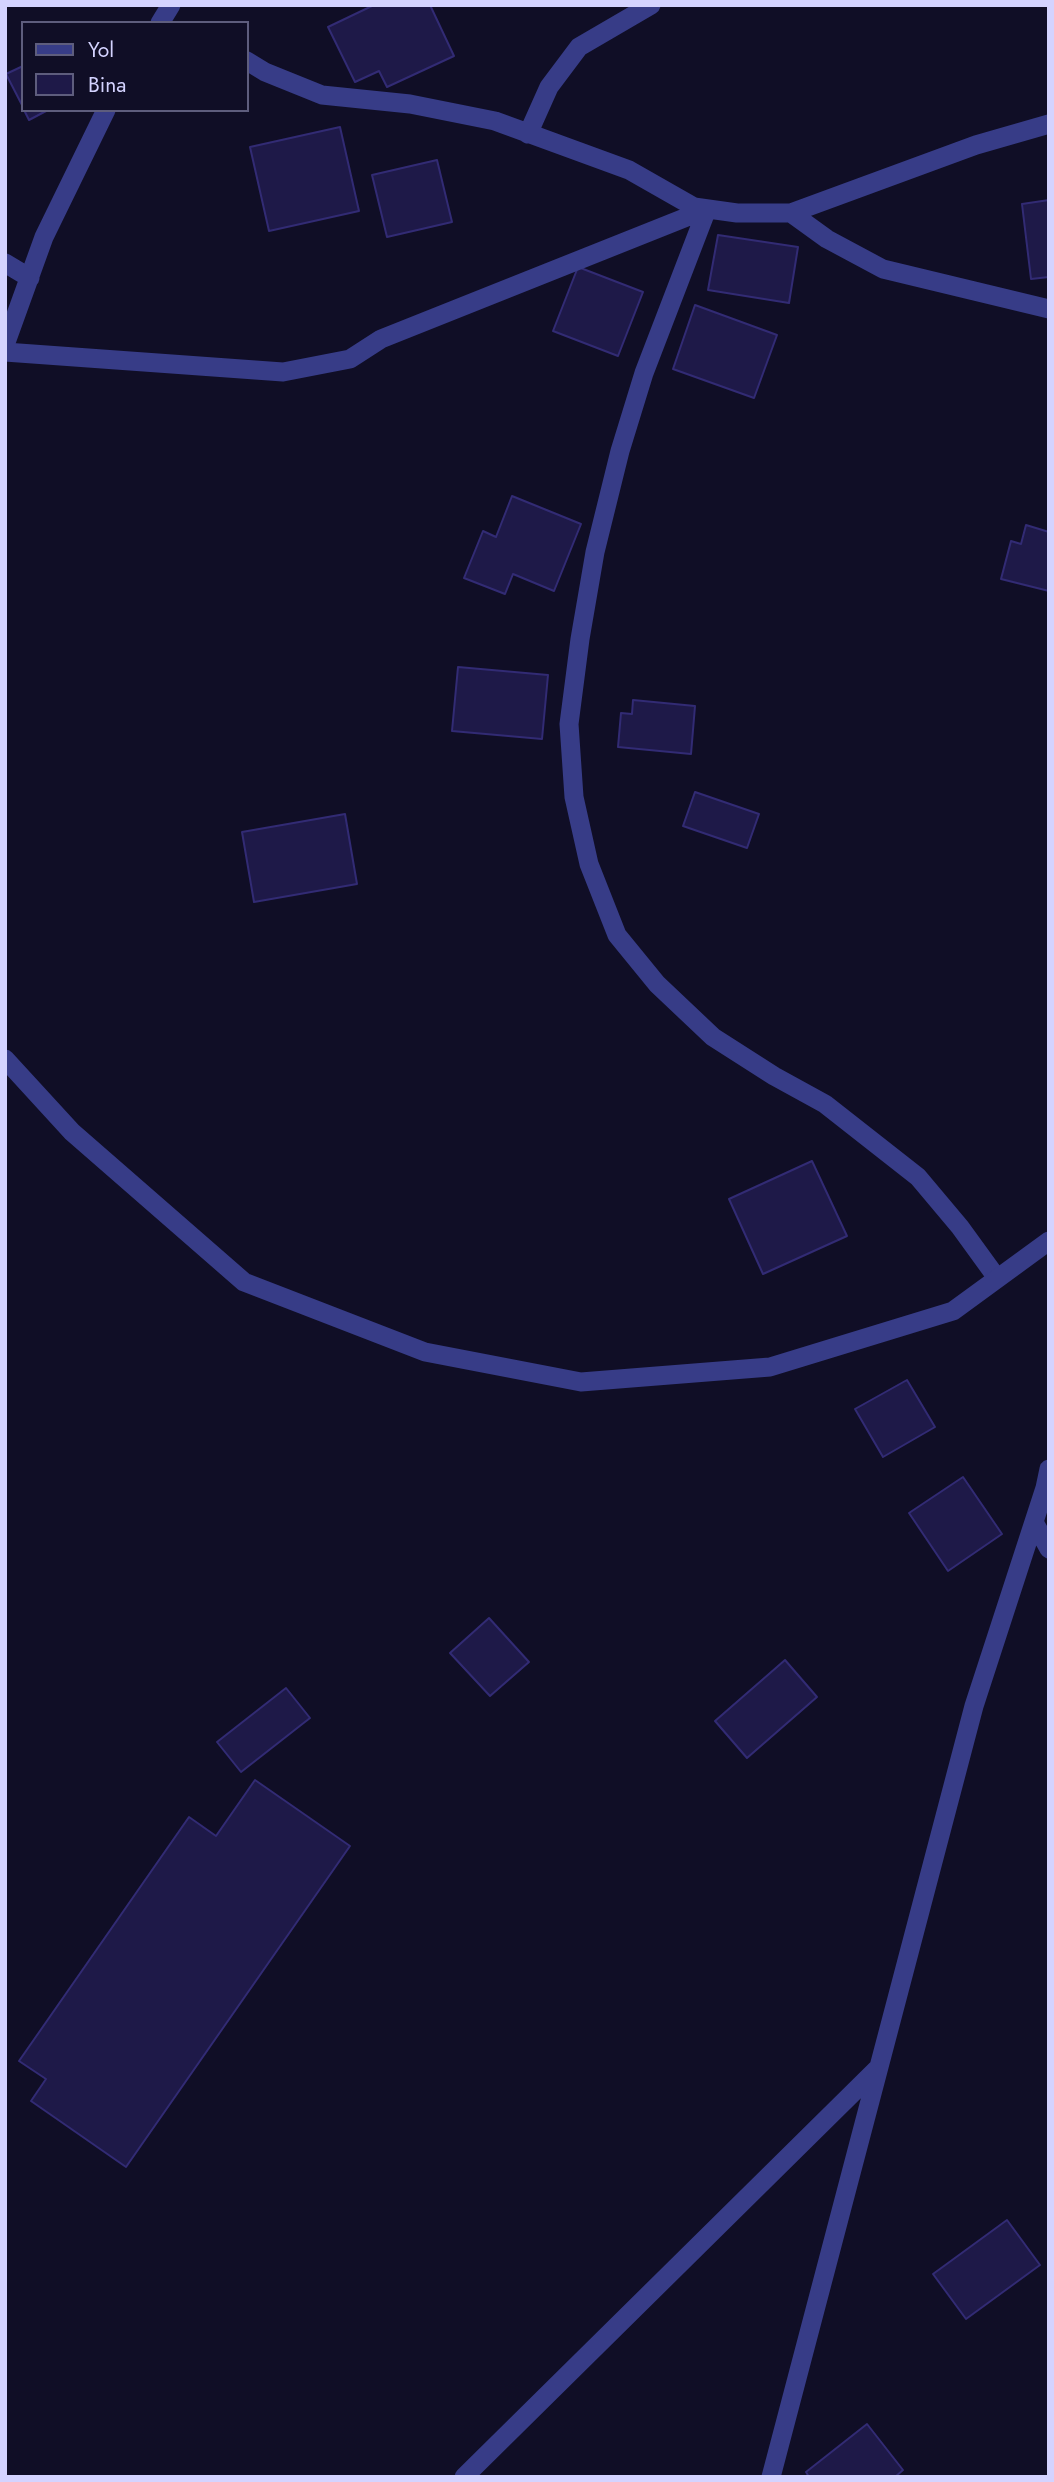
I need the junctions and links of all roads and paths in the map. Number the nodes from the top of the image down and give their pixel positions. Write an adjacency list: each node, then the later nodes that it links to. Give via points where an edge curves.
1 (651, 5): 5 (street, via 579,47 549,87)
2 (248, 62): 5 (street, via 322,95 410,104 495,121)
3 (105, 112): 9 (street, via 44,237)
4 (1049, 124): 7 (street, via 976,145)
5 (528, 134): 6 (street, via 629,170 694,207)
6 (707, 209): 7 (street); 12 (street, via 381,339 350,359 283,373); 15 (street, via 645,373 595,552 569,724 574,797 589,864 617,935 657,984 713,1037 825,1104 918,1177)
7 (791, 213): 10 (street, via 827,239 883,268)
8 (5, 263): 9 (street)
9 (30, 278): 11 (street)
10 (1049, 309)
11 (5, 345)
12 (5, 352)
13 (5, 1059): 15 (street, via 72,1132 244,1282 425,1352 581,1381 770,1367 953,1311)
14 (1049, 1241): 15 (street)
15 (997, 1279)
16 (1049, 1469): 17 (street)
17 (1034, 1522): 18 (street); 19 (street, via 974,1706)
18 (1049, 1549)
19 (881, 2065): 20 (street); 21 (street)
20 (464, 2477)
21 (771, 2477)

